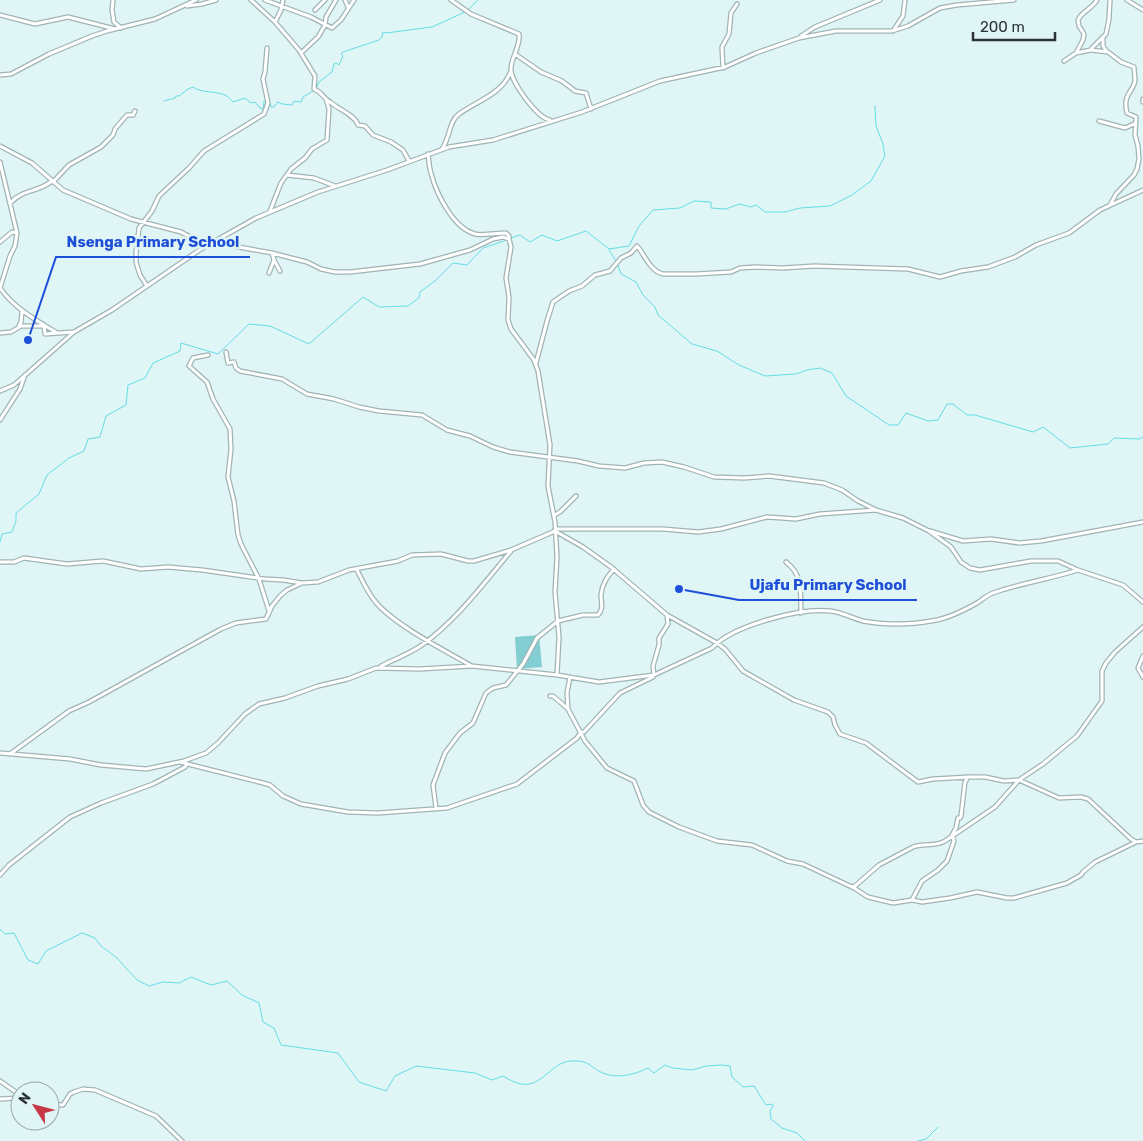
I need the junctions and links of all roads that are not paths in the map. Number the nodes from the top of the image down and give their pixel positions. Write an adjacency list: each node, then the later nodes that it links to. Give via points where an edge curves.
1 (113, 0): 27 (street, via 114,22)
2 (196, 0): 20 (street)
3 (216, 0): 20 (street)
4 (251, 0): 25 (street)
5 (265, 0): 19 (street)
6 (283, 0): 19 (street)
7 (325, 0): 22 (street)
8 (336, 0): 26 (street)
9 (345, 0): 21 (street)
10 (354, 0): 21 (street)
11 (451, 0): 37 (street, via 471,14 517,32 520,38)
12 (880, 0): 31 (street, via 815,27)
13 (905, 0): 29 (street, via 903,16)
14 (1014, 0): 29 (street, via 940,8)
15 (1097, 0): 35 (street, via 1078,20 1084,34)
16 (1110, 0): 30 (street)
17 (1127, 0): 23 (street)
18 (737, 4): 39 (street, via 731,13 728,38 722,47)
19 (281, 6): 25 (street); 26 (street)
20 (183, 7): 27 (street)
21 (349, 7): 26 (street, via 335,27)
22 (315, 10)
23 (1143, 10)
24 (0, 15): 28 (street, via 35,24 68,17)
25 (275, 22): 36 (street)
26 (325, 25): 36 (street)
27 (121, 28): 28 (street)
28 (115, 29): 41 (street, via 49,54 11,74)
29 (892, 32): 31 (street, via 836,31)
30 (1104, 37): 33 (street); 34 (street)
31 (799, 38): 39 (street)
32 (267, 48): 64 (street, via 263,79 268,103 266,111 204,150 190,168 159,196)
33 (1091, 50): 34 (street); 35 (street)
34 (1106, 52): 47 (street, via 1134,67 1134,82 1126,97 1126,107 1127,113 1136,116)
35 (1076, 53): 38 (street)
36 (301, 54): 42 (street, via 316,76 314,89)
37 (515, 54): 40 (street); 43 (street, via 551,78 586,93)
38 (1064, 61)
39 (723, 68): 43 (street, via 660,80)
40 (511, 70): 45 (street, via 512,78 526,98 544,118); 51 (street, via 495,90 456,116)
41 (0, 75)
42 (326, 99): 53 (street, via 373,135 404,151); 55 (street, via 329,109 327,140 312,149)
43 (591, 109): 45 (street)
44 (135, 111): 56 (street, via 133,116 127,115 101,147 69,165)
45 (553, 120): 51 (street, via 493,140)
46 (1098, 121): 47 (street, via 1126,128)
47 (1136, 123): 50 (street)
48 (1142, 143): 50 (street)
49 (0, 146): 56 (street, via 32,163)
50 (1138, 146): 62 (street, via 1139,162 1135,173)
51 (442, 149): 52 (street)
52 (428, 154): 53 (street); 66 (street, via 431,175 454,219 473,233 506,233)
53 (409, 161): 57 (street)
54 (0, 162): 58 (street)
55 (287, 175): 57 (street, via 314,178); 63 (street)
56 (53, 182): 61 (street, via 19,194); 64 (street, via 98,206)
57 (335, 186): 63 (street)
58 (6, 189): 60 (street); 61 (street)
59 (1143, 190): 62 (street)
60 (0, 193)
61 (10, 203): 65 (street)
62 (1110, 205): 81 (street, via 1069,233 1015,257 988,267 938,277 911,270 850,266 764,266 731,272 663,274 647,262 637,246 610,271 595,275 553,302)
63 (270, 212): 68 (street)
64 (143, 222): 68 (street, via 181,232 200,242); 73 (street, via 138,236 136,262)
65 (17, 233): 67 (street, via 12,232); 74 (street, via 0,287)
66 (509, 238): 69 (street, via 490,240 470,250 420,264 350,272 329,271); 81 (street, via 511,247 506,278 508,320)
67 (0, 242)
68 (211, 242): 69 (street); 73 (street)
69 (272, 253): 70 (street)
70 (274, 260): 71 (street); 72 (street)
71 (280, 271)
72 (269, 273)
73 (147, 286): 76 (street)
74 (22, 311): 75 (street); 78 (street)
75 (18, 327): 77 (street, via 11,332); 78 (street, via 44,326 45,334)
76 (74, 332): 78 (street); 82 (street)
77 (0, 333)
78 (57, 333)
79 (226, 352): 85 (street, via 227,362 234,362 239,371 285,380 307,394 376,410 422,415 447,430 496,448)
80 (208, 355): 98 (street, via 193,358 189,366 207,382 230,429 228,478 238,535)
81 (536, 363): 85 (street)
82 (25, 374): 83 (street, via 14,386); 84 (street, via 20,389)
83 (0, 392)
84 (0, 420)
85 (551, 458): 87 (street, via 613,468 662,462 714,477 769,476 824,483); 88 (street, via 548,486)
86 (576, 496): 88 (street)
87 (876, 510): 90 (street, via 796,519 767,517 698,532 663,529); 91 (street, via 903,518)
88 (555, 515): 90 (street)
89 (1143, 522): 91 (street, via 1019,543 992,539 963,541)
90 (555, 530): 92 (street); 96 (street); 104 (street)
91 (929, 531): 97 (street, via 973,569 1031,561 1058,561)
92 (512, 550): 95 (street, via 471,561 441,554 412,556); 106 (street, via 464,606)
93 (0, 562): 98 (street, via 24,558 67,564 102,561 144,569 168,567)
94 (786, 562): 102 (street, via 798,576)
95 (356, 569): 99 (street, via 316,582); 106 (street, via 378,605)
96 (614, 569): 103 (street); 104 (street, via 604,582 602,609 598,615)
97 (1078, 570): 100 (street, via 1123,585); 102 (street, via 991,593 966,609 932,621 870,622 832,611)
98 (260, 579): 99 (street); 101 (street)
99 (302, 583): 101 (street, via 283,593)
100 (1143, 602)
101 (269, 611): 121 (street, via 266,619 229,625 73,708)
102 (801, 613): 107 (street, via 760,622)
103 (668, 615): 107 (street); 114 (street, via 667,626 659,638)
104 (558, 621): 111 (street, via 537,638 523,664); 113 (street)
105 (1143, 627): 125 (street, via 1106,664 1102,671 1102,701 1083,729 1049,760)
106 (428, 640): 109 (street); 110 (street)
107 (717, 643): 112 (street); 124 (street, via 743,671 794,700 828,712 840,734 866,743 918,782)
108 (1143, 656): 116 (street, via 1138,668)
109 (472, 666): 110 (street, via 420,670); 111 (street)
110 (378, 668): 122 (street, via 259,704 211,750)
111 (516, 670): 113 (street); 126 (street, via 506,685 486,693 473,723 447,748 434,778)
112 (660, 672): 114 (street); 119 (street, via 620,693)
113 (557, 675): 115 (street)
114 (654, 675): 115 (street, via 599,682)
115 (570, 677): 118 (street)
116 (1143, 678)
117 (550, 696): 118 (street)
118 (568, 708): 119 (street)
119 (581, 732): 126 (street, via 516,784 450,808); 131 (street, via 607,768 634,781 649,812 716,841 759,847)
120 (0, 753): 121 (street)
121 (10, 754): 122 (street, via 138,769)
122 (178, 762): 123 (street)
123 (187, 764): 126 (street, via 267,784 282,796 304,804 378,813); 130 (street, via 153,784 70,817)
124 (969, 777): 125 (street, via 1004,782); 127 (street, via 965,782 961,816)
125 (1019, 780): 127 (street, via 995,807); 129 (street, via 1059,798 1088,799)
126 (436, 808)
127 (952, 836): 131 (street, via 941,844 913,847 879,865); 132 (street, via 954,841 947,862 922,881)
128 (1143, 840): 129 (street)
129 (1136, 842): 132 (street, via 1095,862 1067,883 1019,897 977,892 940,900)
130 (0, 875)
131 (850, 887): 132 (street, via 868,897 885,901)
132 (912, 900)
133 (0, 1080): 134 (street)
134 (10, 1088)
135 (60, 1105): 136 (street, via 77,1090 95,1090 156,1116)
136 (182, 1141)

